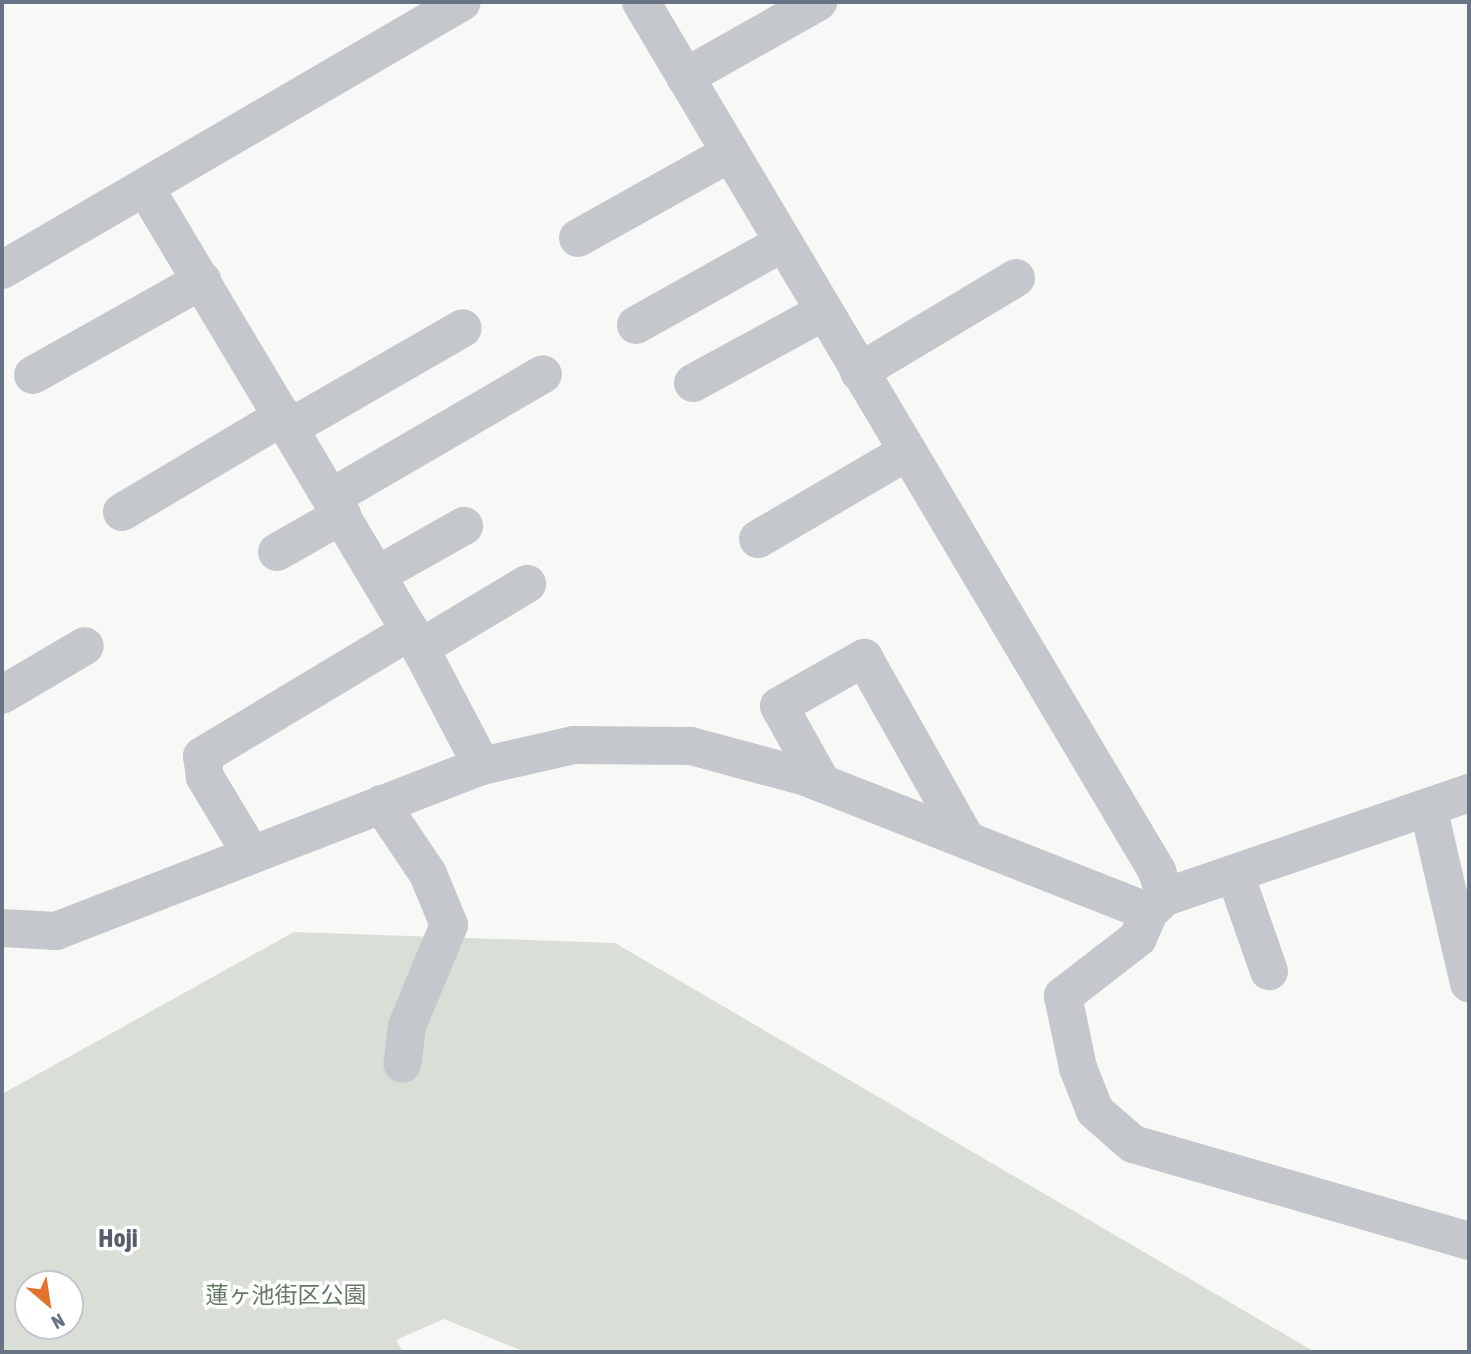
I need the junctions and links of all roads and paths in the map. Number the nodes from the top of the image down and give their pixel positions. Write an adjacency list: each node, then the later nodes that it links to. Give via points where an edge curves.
1 (462, 2): 6 (street)
2 (640, 2): 4 (street)
3 (818, 2): 4 (street)
4 (685, 77): 5 (street)
5 (730, 153): 7 (street); 8 (street)
6 (146, 189): 9 (street); 11 (street)
7 (579, 238)
8 (783, 243): 12 (street); 13 (street)
9 (2, 270)
10 (1016, 278): 15 (street)
11 (201, 280): 17 (street); 19 (street)
12 (824, 312): 15 (street); 18 (street)
13 (636, 325)
14 (463, 328): 19 (street)
15 (859, 372): 20 (street)
16 (543, 373): 21 (street)
17 (33, 375)
18 (693, 383)
19 (288, 421): 21 (street); 22 (street)
20 (907, 452): 24 (street); 39 (street, via 1157,871)
21 (337, 506): 25 (street); 26 (street)
22 (122, 512)
23 (464, 526): 26 (street)
24 (758, 539)
25 (277, 552)
26 (377, 575): 28 (street)
27 (527, 584): 28 (street)
28 (415, 640): 31 (street); 37 (street, via 202,756 205,777)
29 (85, 646): 30 (street)
30 (2, 695)
31 (482, 766): 32 (street, via 575,745 691,746); 34 (street)
32 (822, 783): 36 (street); 36 (street, via 779,706 864,658)
33 (1469, 793): 35 (street)
34 (381, 804): 37 (street); 43 (street, via 428,874 449,925 407,1026)
35 (1428, 807): 38 (street); 42 (street)
36 (966, 839): 39 (street)
37 (251, 855): 40 (street, via 56,931)
38 (1235, 874): 39 (street); 41 (street)
39 (1157, 905): 44 (street, via 1138,938 1063,996 1078,1068 1095,1111 1133,1144)
40 (2, 928)
41 (1269, 971)
42 (1469, 983)
43 (402, 1064)
44 (1469, 1241)

